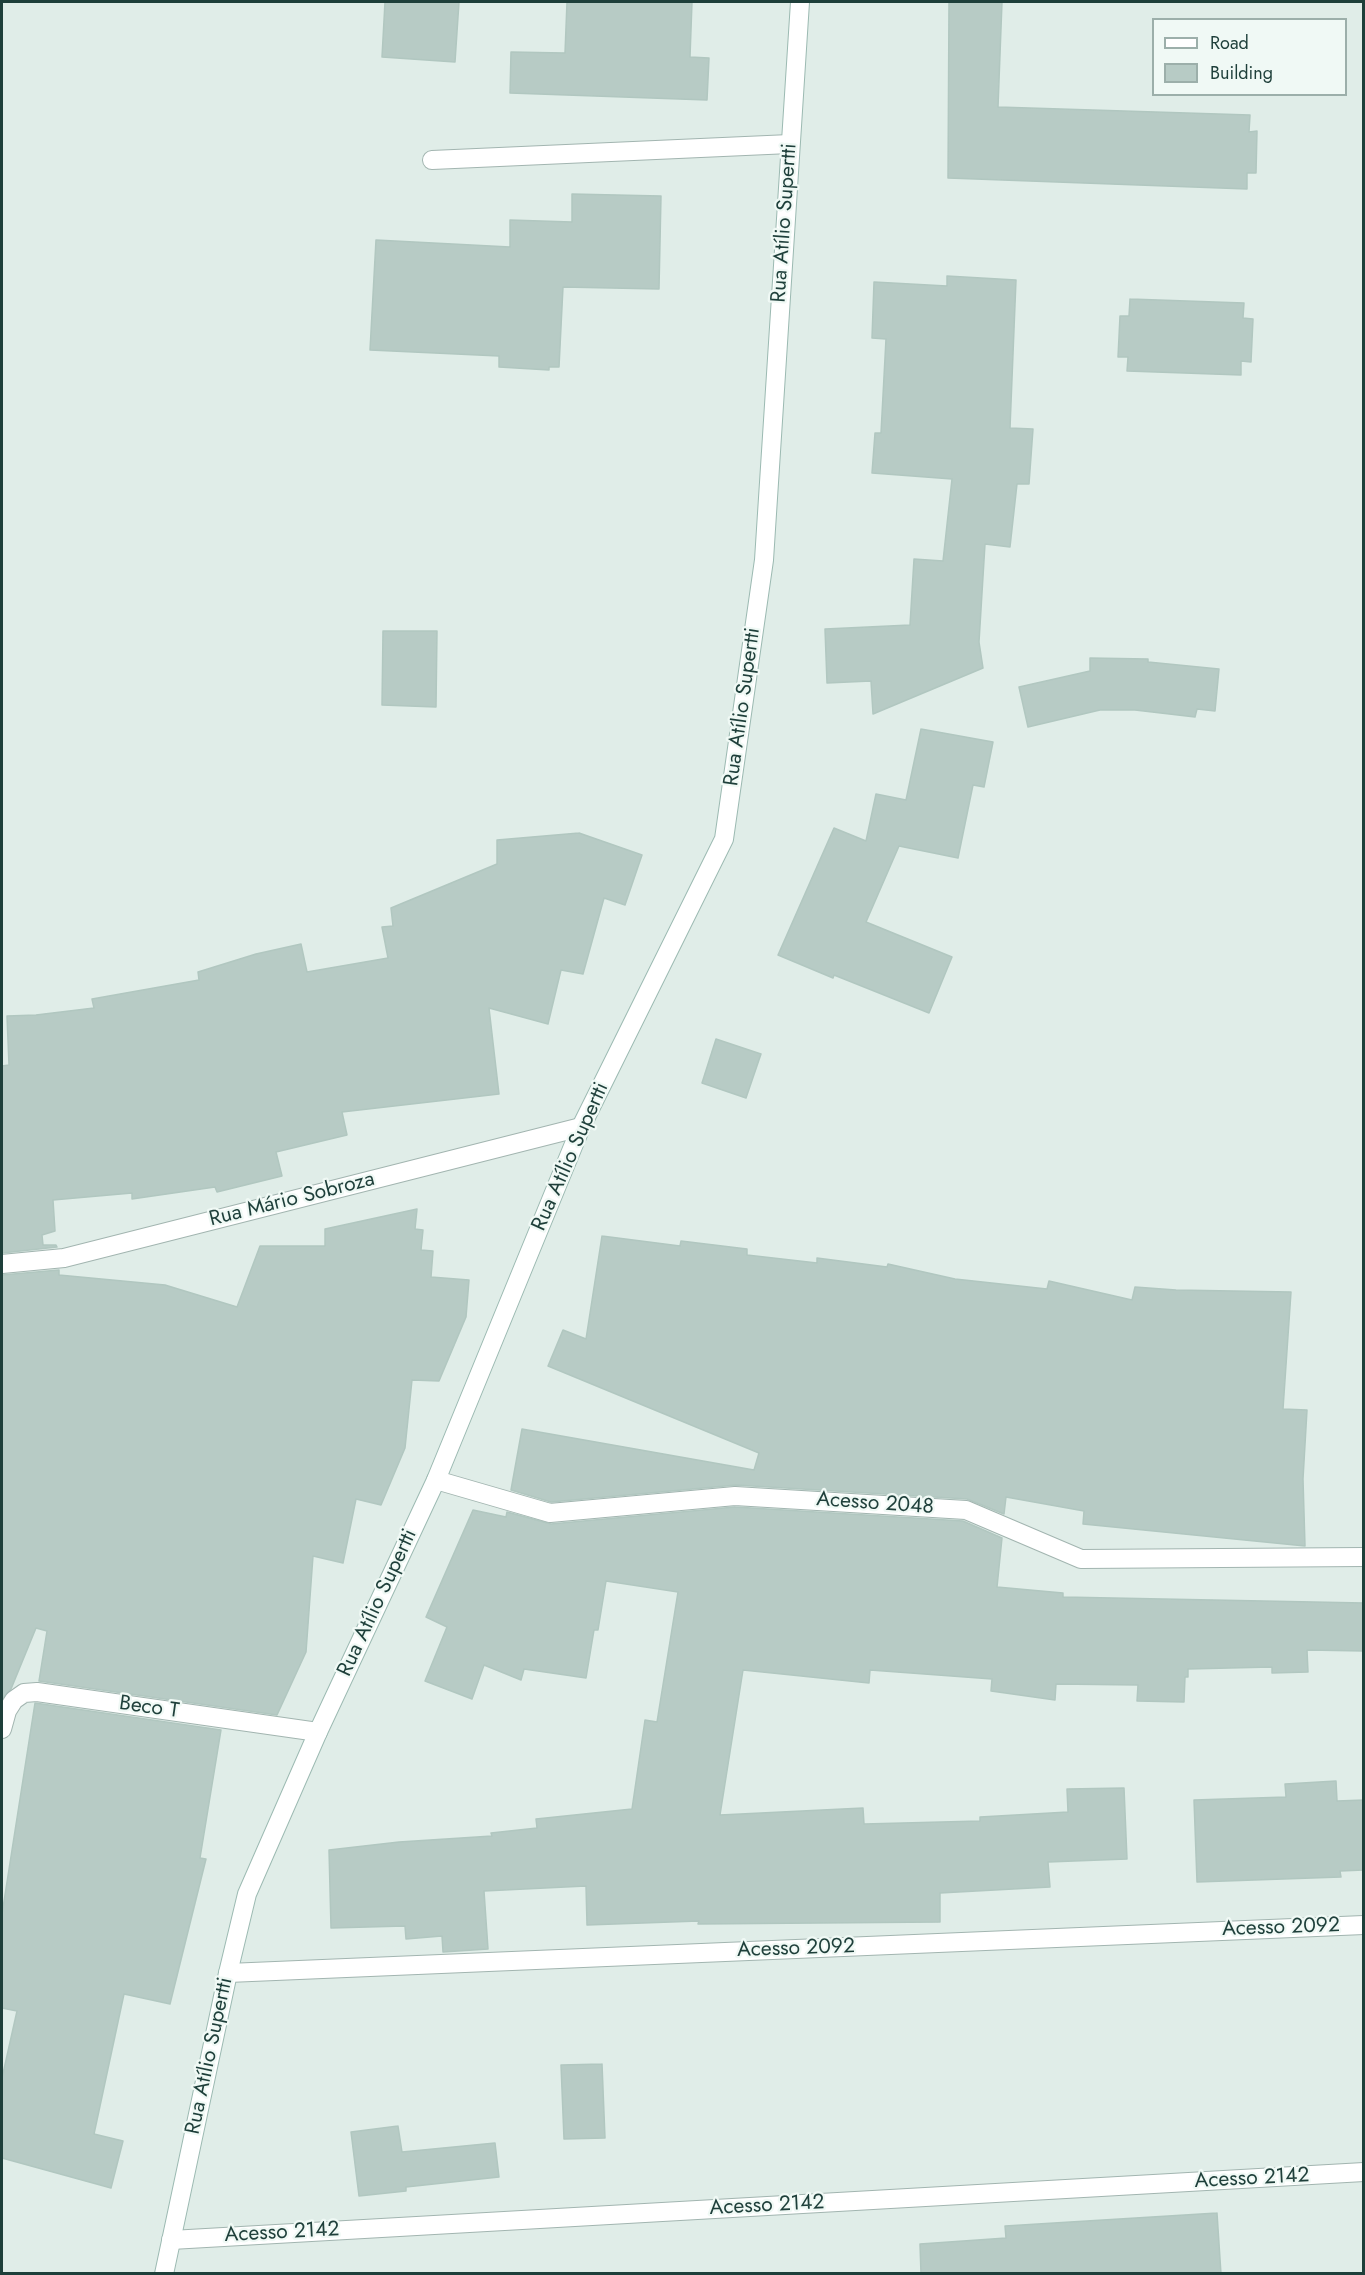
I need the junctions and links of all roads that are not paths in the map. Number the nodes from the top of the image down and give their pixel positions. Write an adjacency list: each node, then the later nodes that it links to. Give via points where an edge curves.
1 (800, 2): 2 (street, Rua Atílio Supertti)
2 (790, 144): 3 (street); 4 (street, Rua Atílio Supertti, via 764,560 724,838)
3 (432, 160)
4 (581, 1127): 5 (street, Rua Mário Sobroza, via 64,1258); 6 (street, Rua Atílio Supertti)
5 (2, 1264)
6 (436, 1480): 7 (street, Acesso 2048, via 550,1513 735,1496 966,1510 1081,1559); 9 (street, Rua Atílio Supertti)
7 (1364, 1557)
8 (2, 1729): 9 (street, Beco T, via 14,1700 24,1693 38,1692)
9 (318, 1732): 11 (street, Rua Atílio Supertti, via 247,1894)
10 (1364, 1925): 11 (street, Acesso 2092)
11 (228, 1973): 13 (street, Rua Atílio Supertti)
12 (1364, 2172): 13 (street, Acesso 2142)
13 (171, 2240): 14 (street, Rua Atílio Supertti)
14 (164, 2274)

